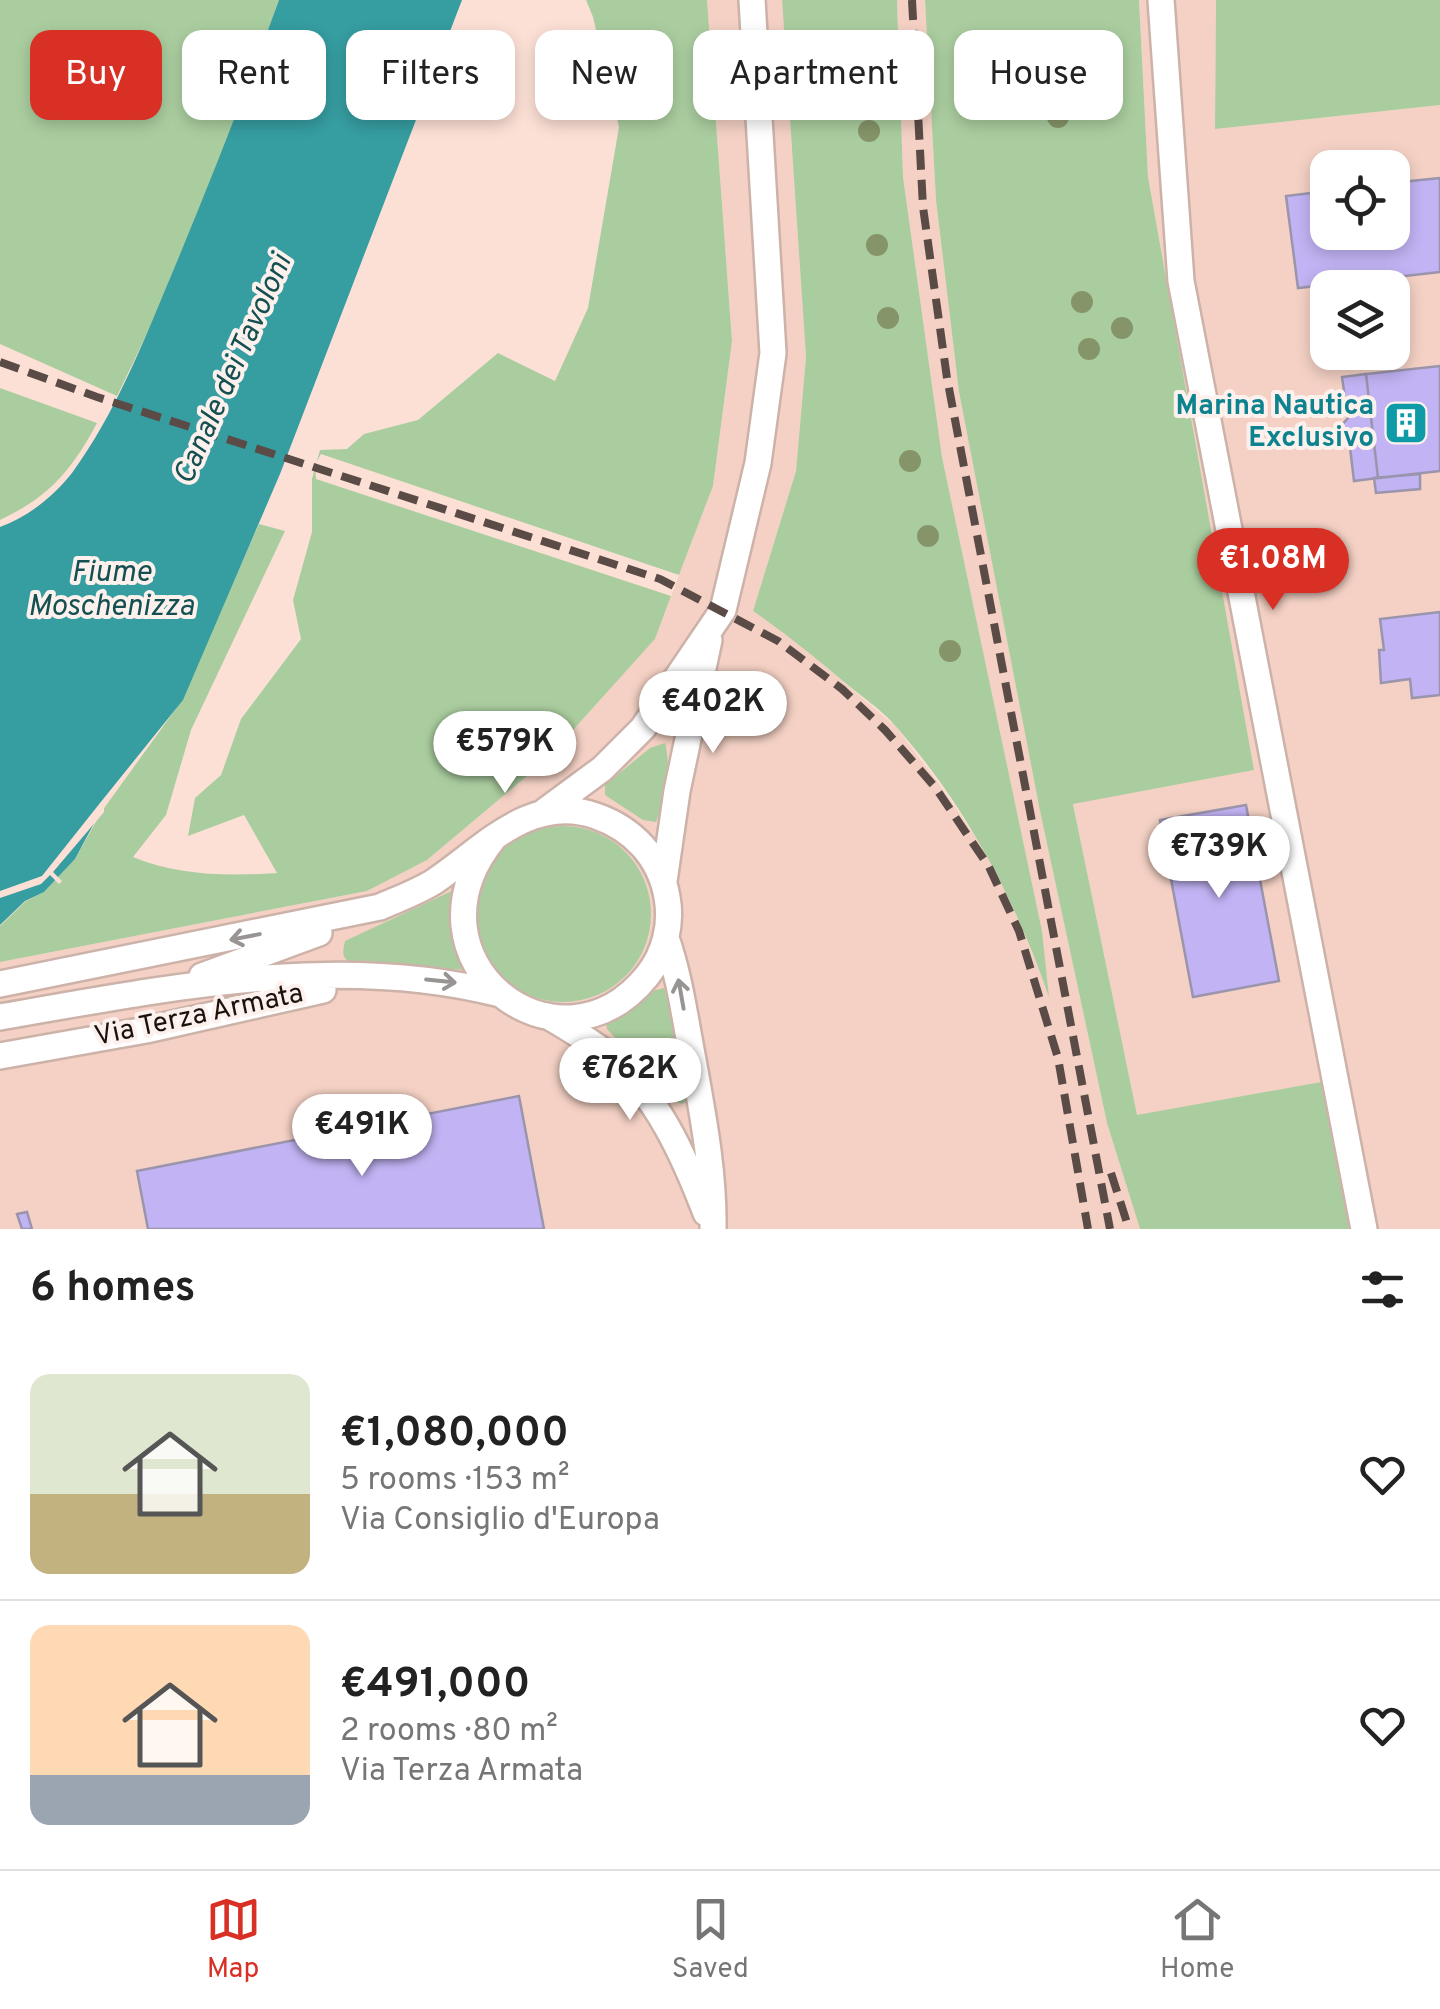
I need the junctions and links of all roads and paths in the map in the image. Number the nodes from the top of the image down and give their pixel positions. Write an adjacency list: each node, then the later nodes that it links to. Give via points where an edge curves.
1 (752, 0): 3 (street, via 773,353 758,463 723,610)
2 (1160, 0): 17 (street, via 1182,282)
3 (713, 623): 4 (street, Via Terza Armata, via 643,728); 6 (street, Via Terza Armata)
4 (545, 811): 5 (street, Via Terza Armata); 6 (street, via 582,811 618,823 646,848)
5 (494, 838): 7 (street, Via Terza Armata, via 432,883); 12 (street, Via Terza Armata, via 475,860 462,895 463,932 476,966)
6 (664, 880): 8 (street, Via Terza Armata)
7 (380, 907): 10 (street, Via Terza Armata, one-way to 10); 11 (street, Via Terza Armata)
8 (666, 938): 13 (street, Via Terza Armata, via 635,991 579,1017); 16 (street, Via Terza Armata, one-way to 8, via 700,1098)
9 (398, 978): 11 (street, Via Terza Armata, via 315,976); 12 (street, Via Terza Armata, one-way to 12); 15 (street, Via Terza Armata)
10 (0, 984)
11 (169, 988): 14 (street, Via Terza Armata)
12 (500, 994): 13 (street, Via Terza Armata)
13 (548, 1016): 16 (street, Via Terza Armata, via 611,1057 635,1084 670,1130)
14 (0, 1017)
15 (0, 1056)
16 (713, 1229)
17 (1364, 1229)

